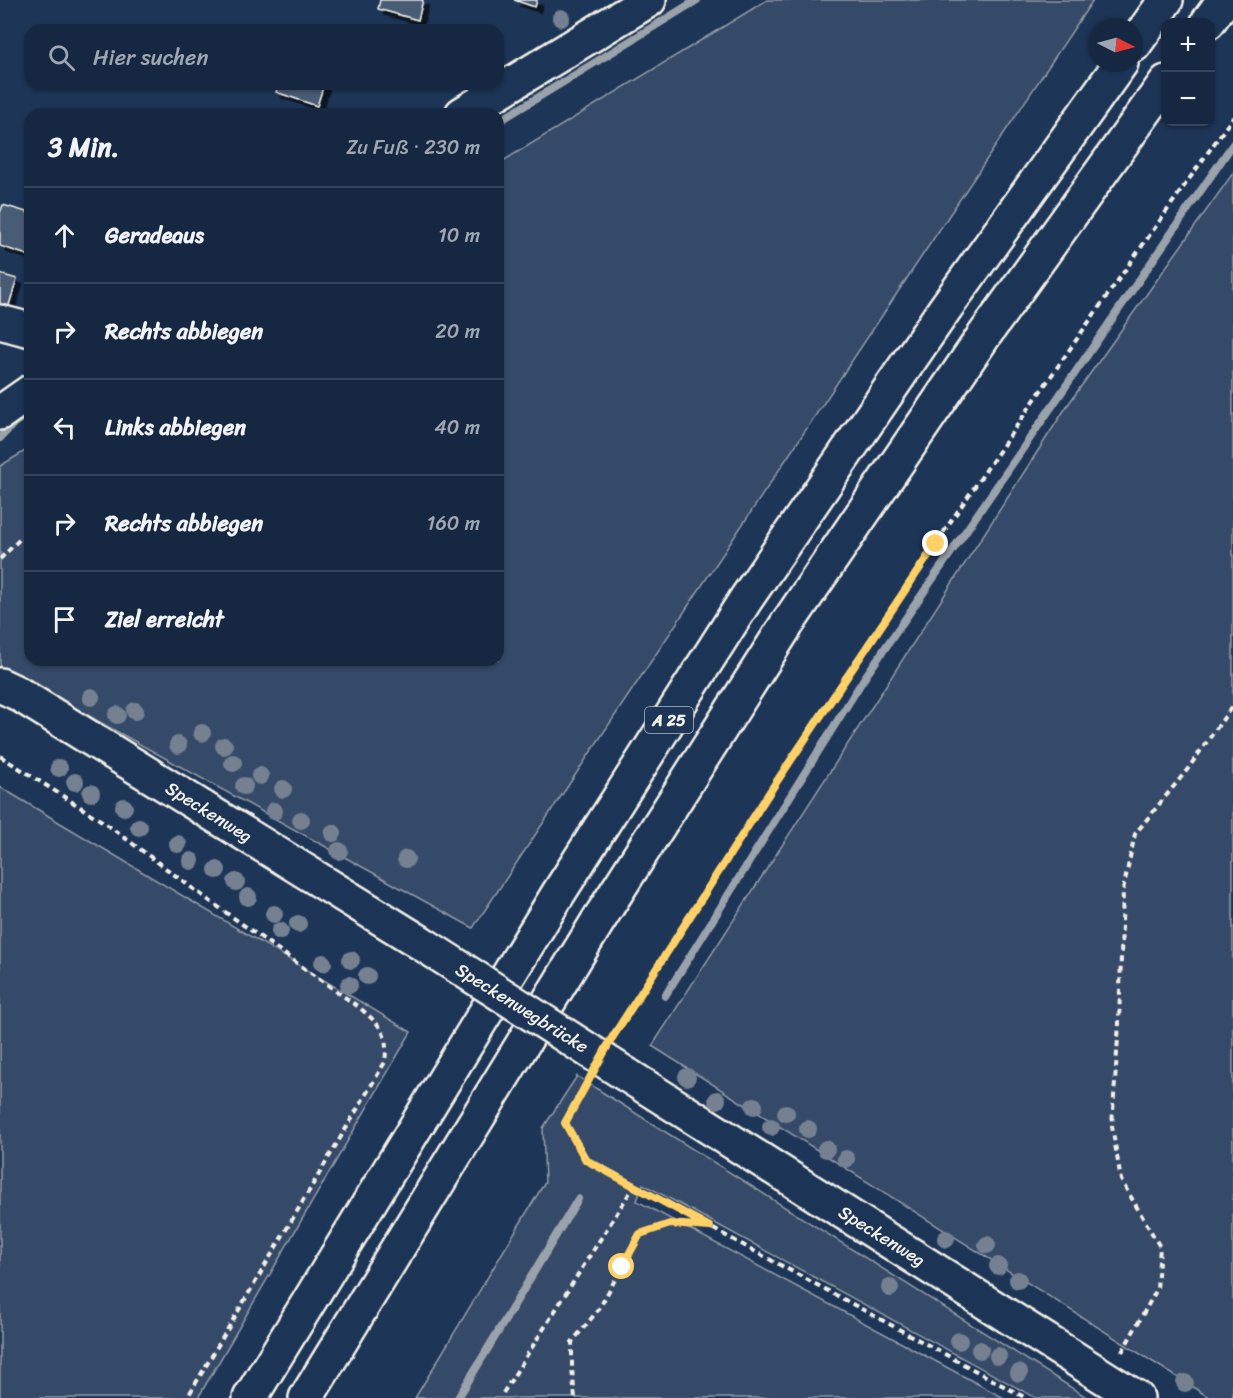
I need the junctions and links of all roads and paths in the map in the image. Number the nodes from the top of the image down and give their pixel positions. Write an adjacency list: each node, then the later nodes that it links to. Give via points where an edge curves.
1 (649, 0): 7 (main road)
2 (1166, 0): 5 (main road)
3 (1224, 0): 4 (main road)
4 (1211, 18)
5 (1143, 32)
6 (1115, 72): 30 (main road, A 25, via 944,310 746,599 558,894)
7 (504, 88)
8 (1161, 89): 31 (main road, A 25, via 983,337 787,624 598,921)
9 (501, 90): 10 (main road)
10 (472, 108)
11 (1233, 117): 22 (path, via 929,554)
12 (0, 322): 13 (main road)
13 (24, 328)
14 (24, 396): 15 (main road)
15 (0, 412)
16 (24, 535): 17 (path)
17 (0, 559)
18 (0, 685): 21 (main road, Speckenweg)
19 (1233, 705): 27 (path, via 1135,834 1123,890 1112,1126 1121,1180 1160,1247 1157,1289)
20 (0, 756): 29 (path, via 102,821 360,1008 379,1025 387,1046 385,1062)
21 (418, 941): 23 (main road, Speckenwegbrücke, bridge)
22 (612, 1038)
23 (627, 1075): 27 (main road, Speckenweg)
24 (586, 1082): 25 (path, via 565,1123 586,1160)
25 (634, 1186): 26 (path); 28 (path)
26 (710, 1227): 32 (path, via 670,1224 640,1234 599,1309 572,1342); 33 (path)
27 (1108, 1380): 34 (main road, Speckenweg)
28 (503, 1393)
29 (188, 1398)
30 (250, 1398)
31 (306, 1398)
32 (575, 1398)
33 (1026, 1398)
34 (1137, 1398)

